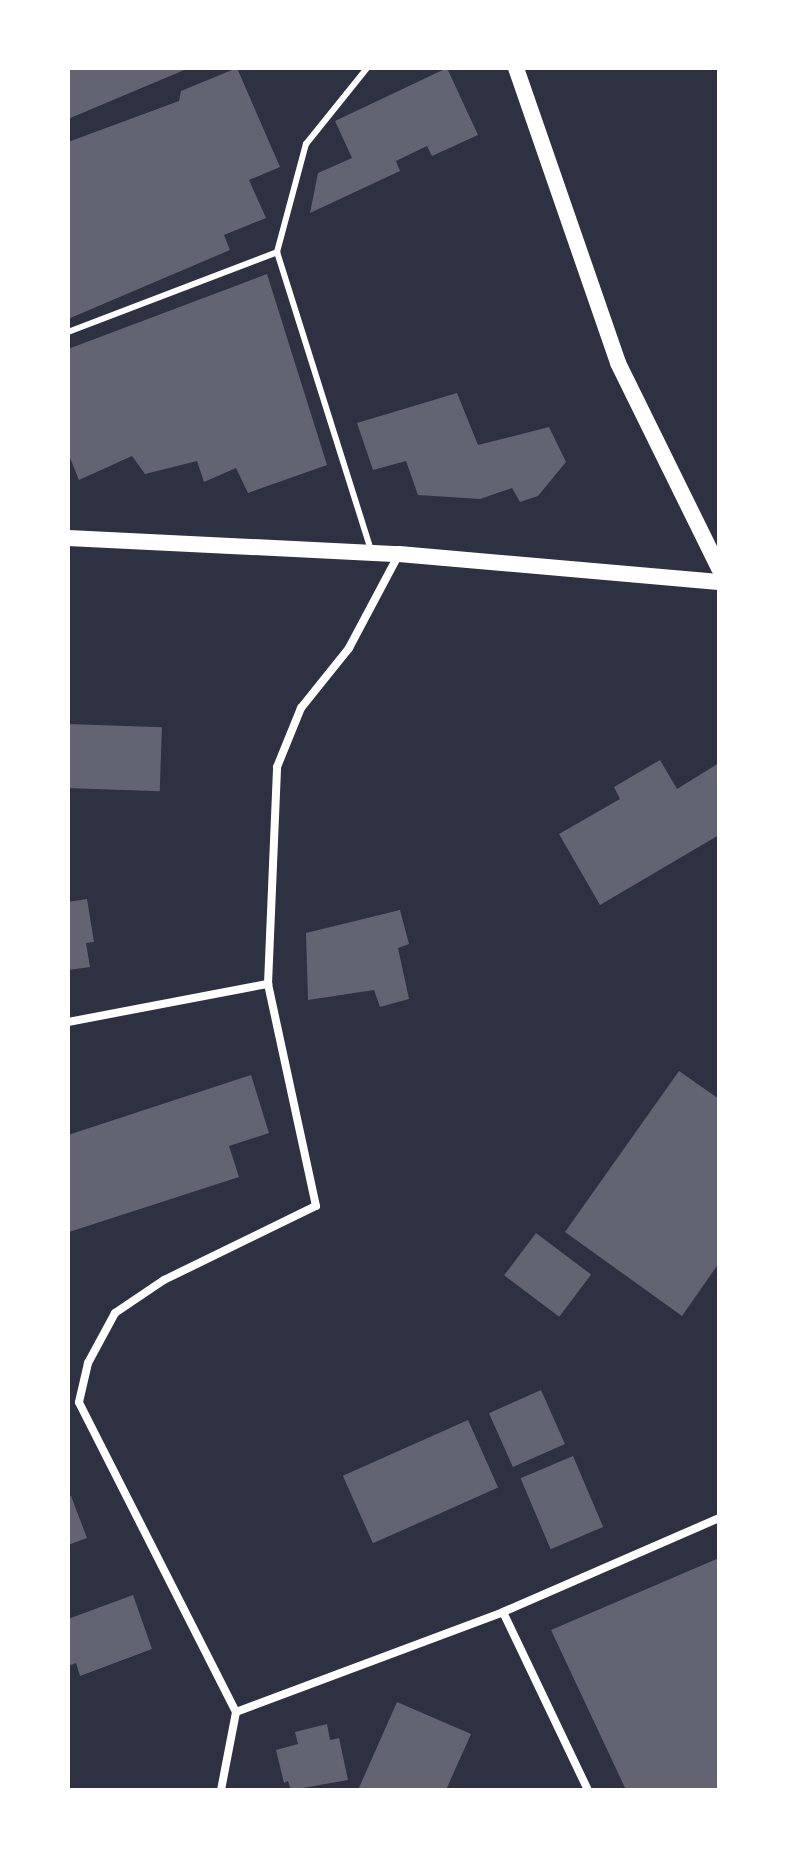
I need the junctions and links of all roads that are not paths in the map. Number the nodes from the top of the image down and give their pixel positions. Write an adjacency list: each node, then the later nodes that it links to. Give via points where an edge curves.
1 (367, 68): 3 (lane, via 306,144)
2 (516, 68): 8 (main road, via 618,363)
3 (277, 252): 4 (lane); 6 (lane)
4 (68, 332)
5 (68, 538): 6 (main road)
6 (371, 553): 7 (main road)
7 (399, 554): 9 (main road); 10 (street, via 349,648 301,708 277,767)
8 (719, 568)
9 (719, 582)
10 (268, 984): 11 (street); 13 (street, via 316,1206 164,1280 115,1313 88,1363)
11 (68, 1022)
12 (68, 1400): 13 (street)
13 (79, 1402): 16 (street)
14 (719, 1518): 15 (street)
15 (503, 1612): 16 (street); 18 (street)
16 (236, 1712): 17 (street)
17 (221, 1790)
18 (588, 1790)

